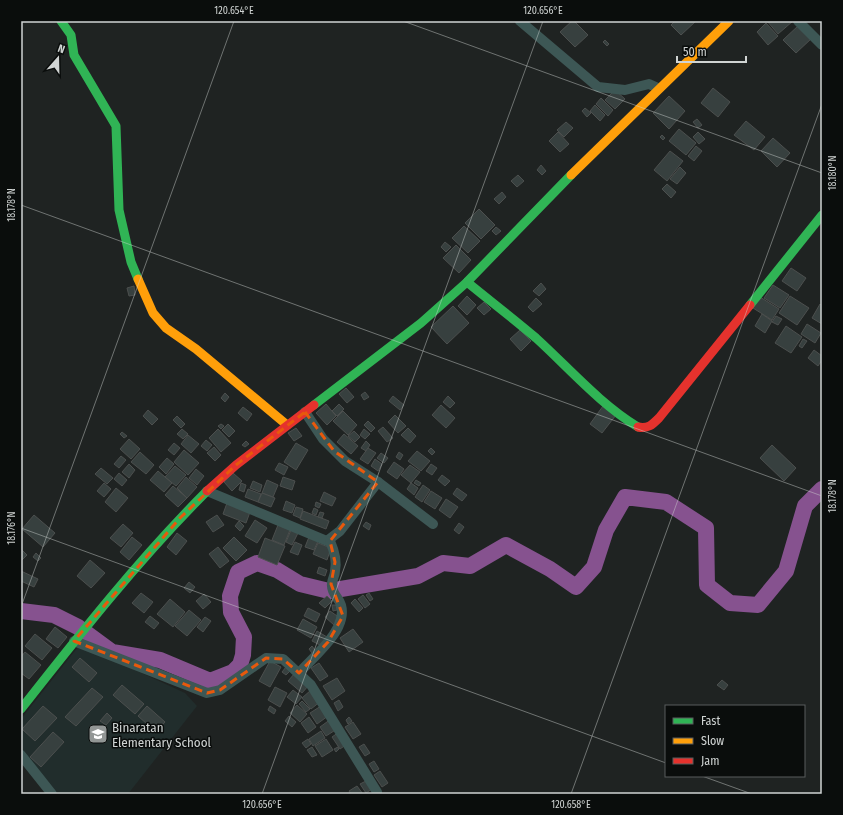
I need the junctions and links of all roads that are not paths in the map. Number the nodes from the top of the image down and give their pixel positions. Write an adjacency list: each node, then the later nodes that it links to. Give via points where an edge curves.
1 (60, 21): 10 (street, via 71,35 74,55 116,126 119,210 130,262 153,313 166,328 202,354)
2 (520, 21): 6 (street, via 598,87 625,90 649,84)
3 (729, 21): 6 (street)
4 (798, 21): 5 (street)
5 (822, 45)
6 (658, 88): 8 (street, via 604,140)
7 (822, 215): 8 (street, via 659,418 645,428 627,420 536,338)
8 (468, 282): 9 (street, via 421,323)
9 (305, 412): 10 (street); 11 (street, via 334,451)
10 (287, 425): 12 (street)
11 (378, 482): 13 (street); 14 (street)
12 (207, 491): 14 (street, via 271,520); 15 (street, via 180,518)
13 (433, 524)
14 (330, 541): 16 (street, via 336,562 332,588 341,605 343,616 328,642)
15 (80, 633): 16 (street, via 207,693 220,690 266,658 283,659); 17 (street)
16 (299, 673): 19 (street, via 311,685)
17 (21, 709)
18 (21, 755): 20 (street)
19 (377, 792)
20 (52, 794)

